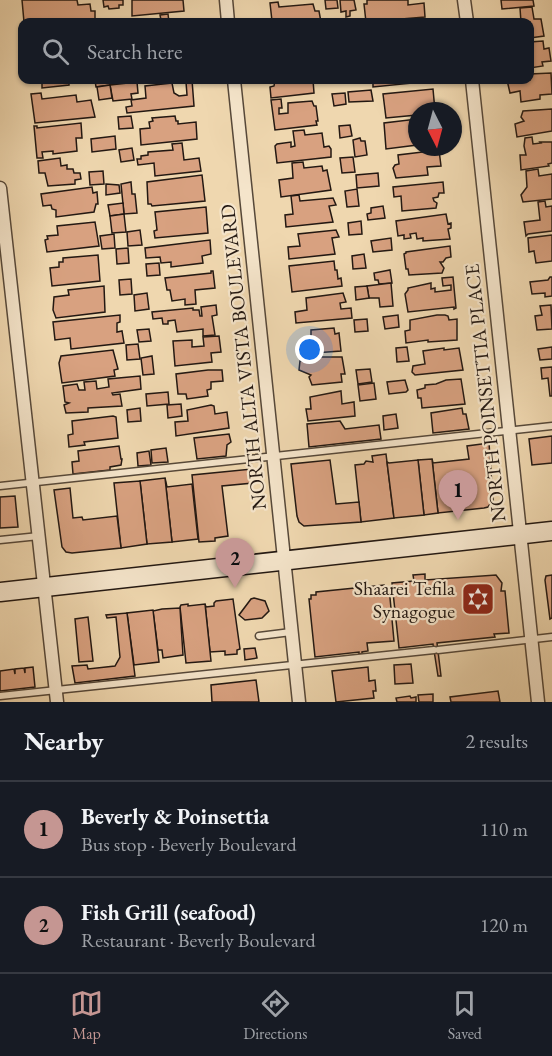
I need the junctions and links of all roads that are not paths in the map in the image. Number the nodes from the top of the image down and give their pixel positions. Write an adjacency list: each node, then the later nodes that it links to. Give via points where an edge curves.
1 (226, 0): 3 (street)
2 (464, 0): 4 (street)
3 (228, 18)
4 (466, 18)
5 (234, 84): 10 (street, NORTH ALTA VISTA BOULEVARD)
6 (472, 84): 9 (street, NORTH POINSETTIA PLACE)
7 (0, 188): 11 (street)
8 (552, 426): 9 (lane)
9 (508, 431): 10 (lane); 14 (street, NORTH POINSETTIA PLACE)
10 (272, 457): 11 (lane); 17 (street, NORTH ALTA VISTA BOULEVARD)
11 (33, 482): 12 (lane); 15 (street)
12 (0, 486)
13 (552, 531): 14 (main road)
14 (520, 535): 17 (main road); 23 (street, NORTH POINSETTIA PLACE)
15 (39, 536): 16 (lane); 18 (street)
16 (0, 540)
17 (284, 561): 18 (main road); 20 (street, NORTH ALTA VISTA BOULEVARD)
18 (45, 586): 19 (main road); 26 (street)
19 (0, 592)
20 (291, 632): 21 (lane); 24 (street, NORTH ALTA VISTA BOULEVARD)
21 (259, 636)
22 (552, 637): 23 (lane)
23 (531, 640): 24 (lane); 28 (street, NORTH POINSETTIA PLACE)
24 (295, 665): 26 (lane); 27 (street, NORTH ALTA VISTA BOULEVARD)
25 (0, 696): 26 (lane)
26 (57, 696)
27 (298, 702)
28 (538, 702)

